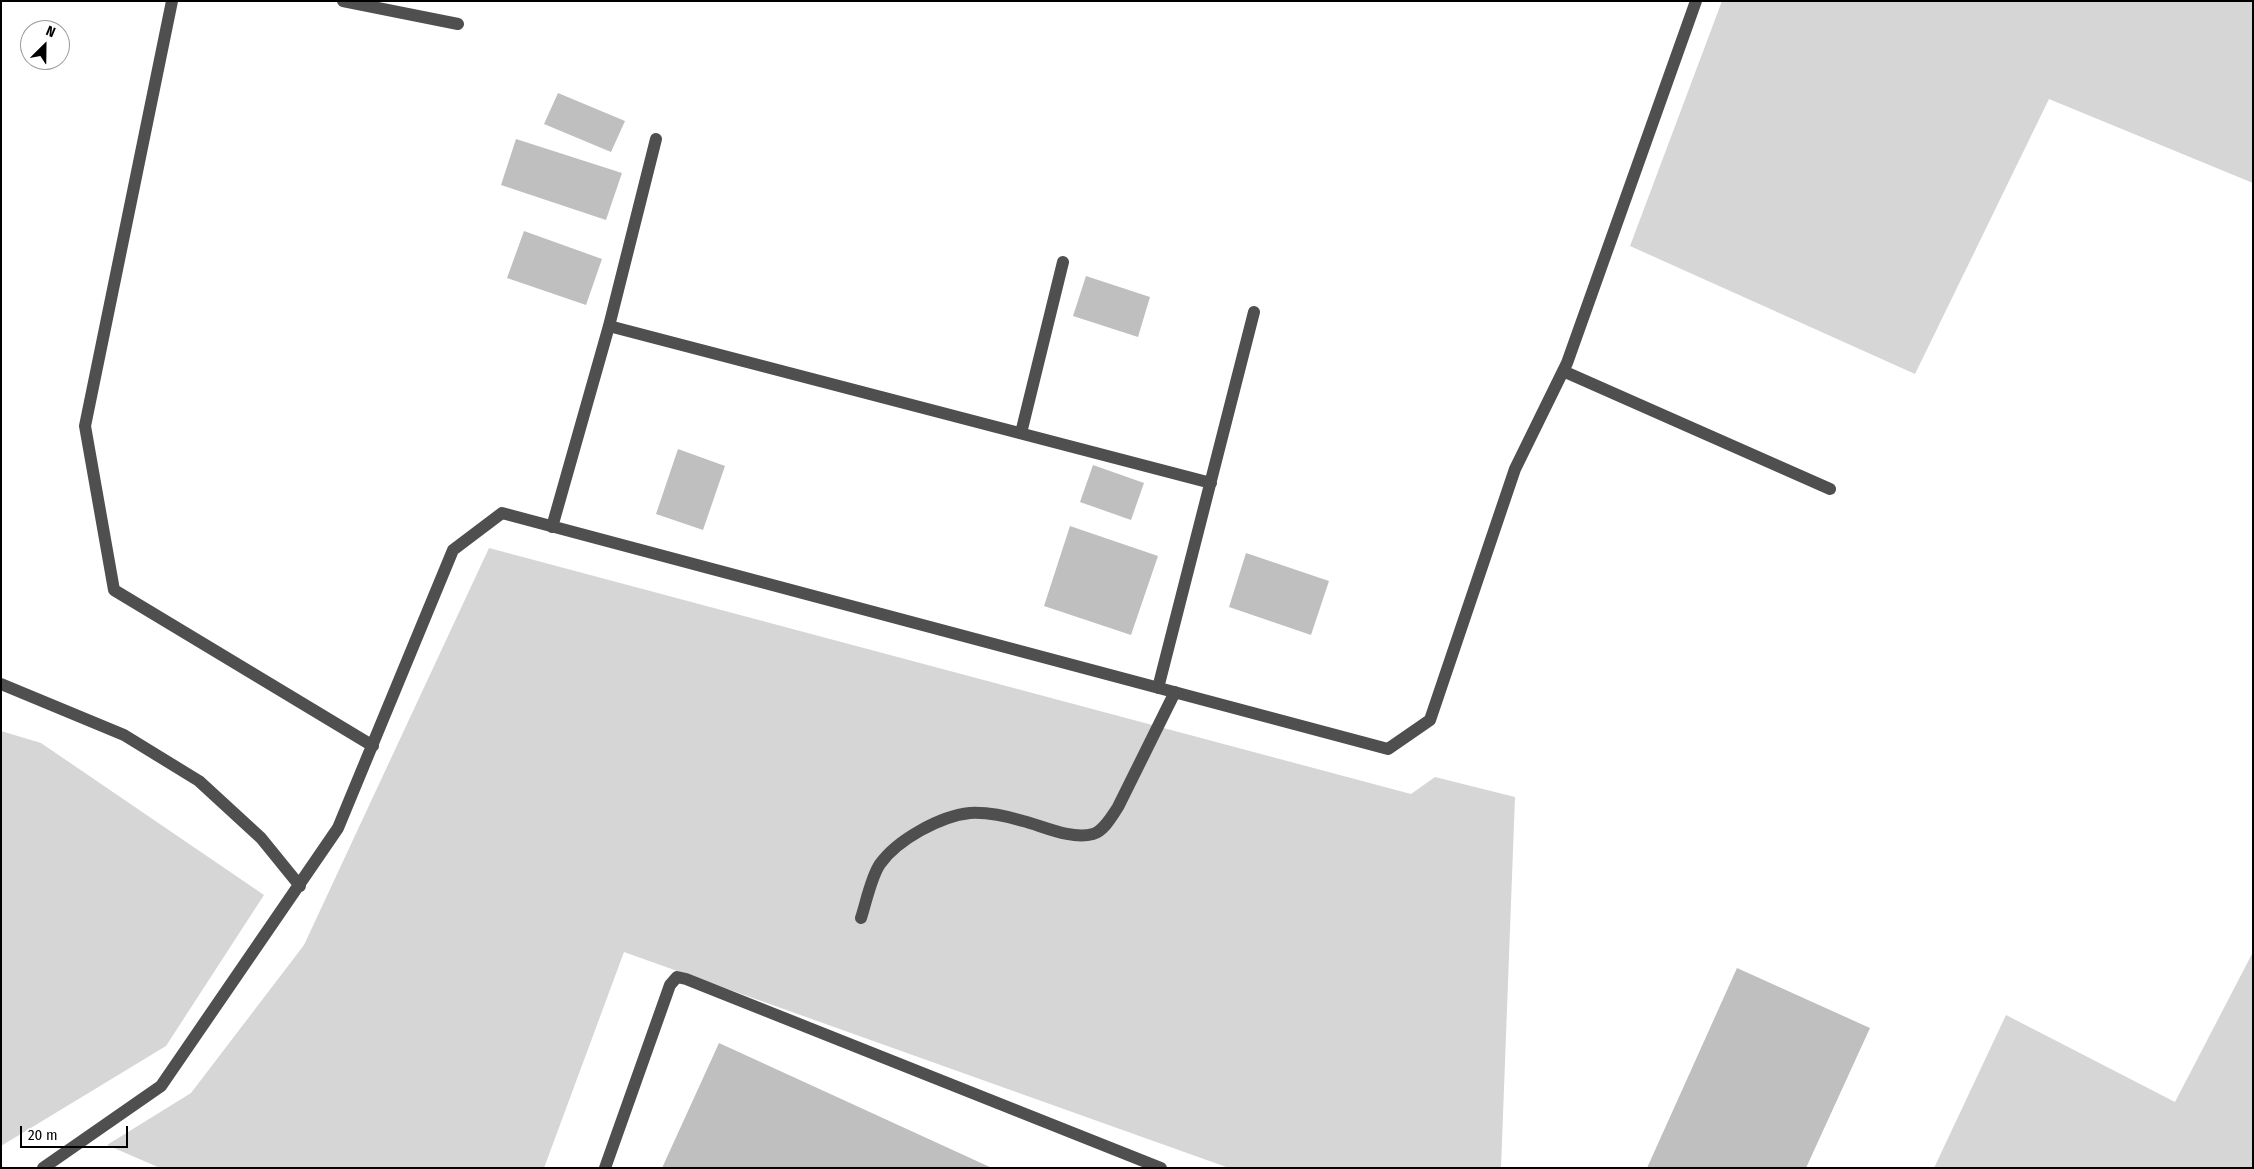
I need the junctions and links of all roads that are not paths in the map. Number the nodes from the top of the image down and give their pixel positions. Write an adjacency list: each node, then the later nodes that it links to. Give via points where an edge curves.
1 (172, 1): 18 (street, via 84,426 114,590)
2 (343, 1): 4 (street)
3 (1696, 1): 10 (street)
4 (376, 4): 5 (street)
5 (458, 24)
6 (656, 139): 9 (street)
7 (1063, 262): 11 (street)
8 (1254, 312): 12 (street)
9 (609, 326): 11 (street); 14 (street)
10 (1563, 371): 13 (street); 17 (street, via 1515,469 1430,720 1388,749)
11 (1021, 433): 12 (street)
12 (1211, 483): 16 (street)
13 (1830, 489)
14 (552, 526): 16 (street); 18 (street, via 502,513 453,550)
15 (1, 684): 19 (street, via 124,735 199,781 261,838)
16 (1158, 688): 17 (street)
17 (1175, 692): 20 (street, via 1118,807 1094,834 1069,834 1005,816 972,813 951,817 905,840 879,866)
18 (373, 746): 19 (street, via 338,828)
19 (300, 886): 21 (street, via 161,1086)
20 (861, 918)
21 (42, 1168)
22 (605, 1168): 23 (street, via 670,985 677,977)
23 (1161, 1168)

